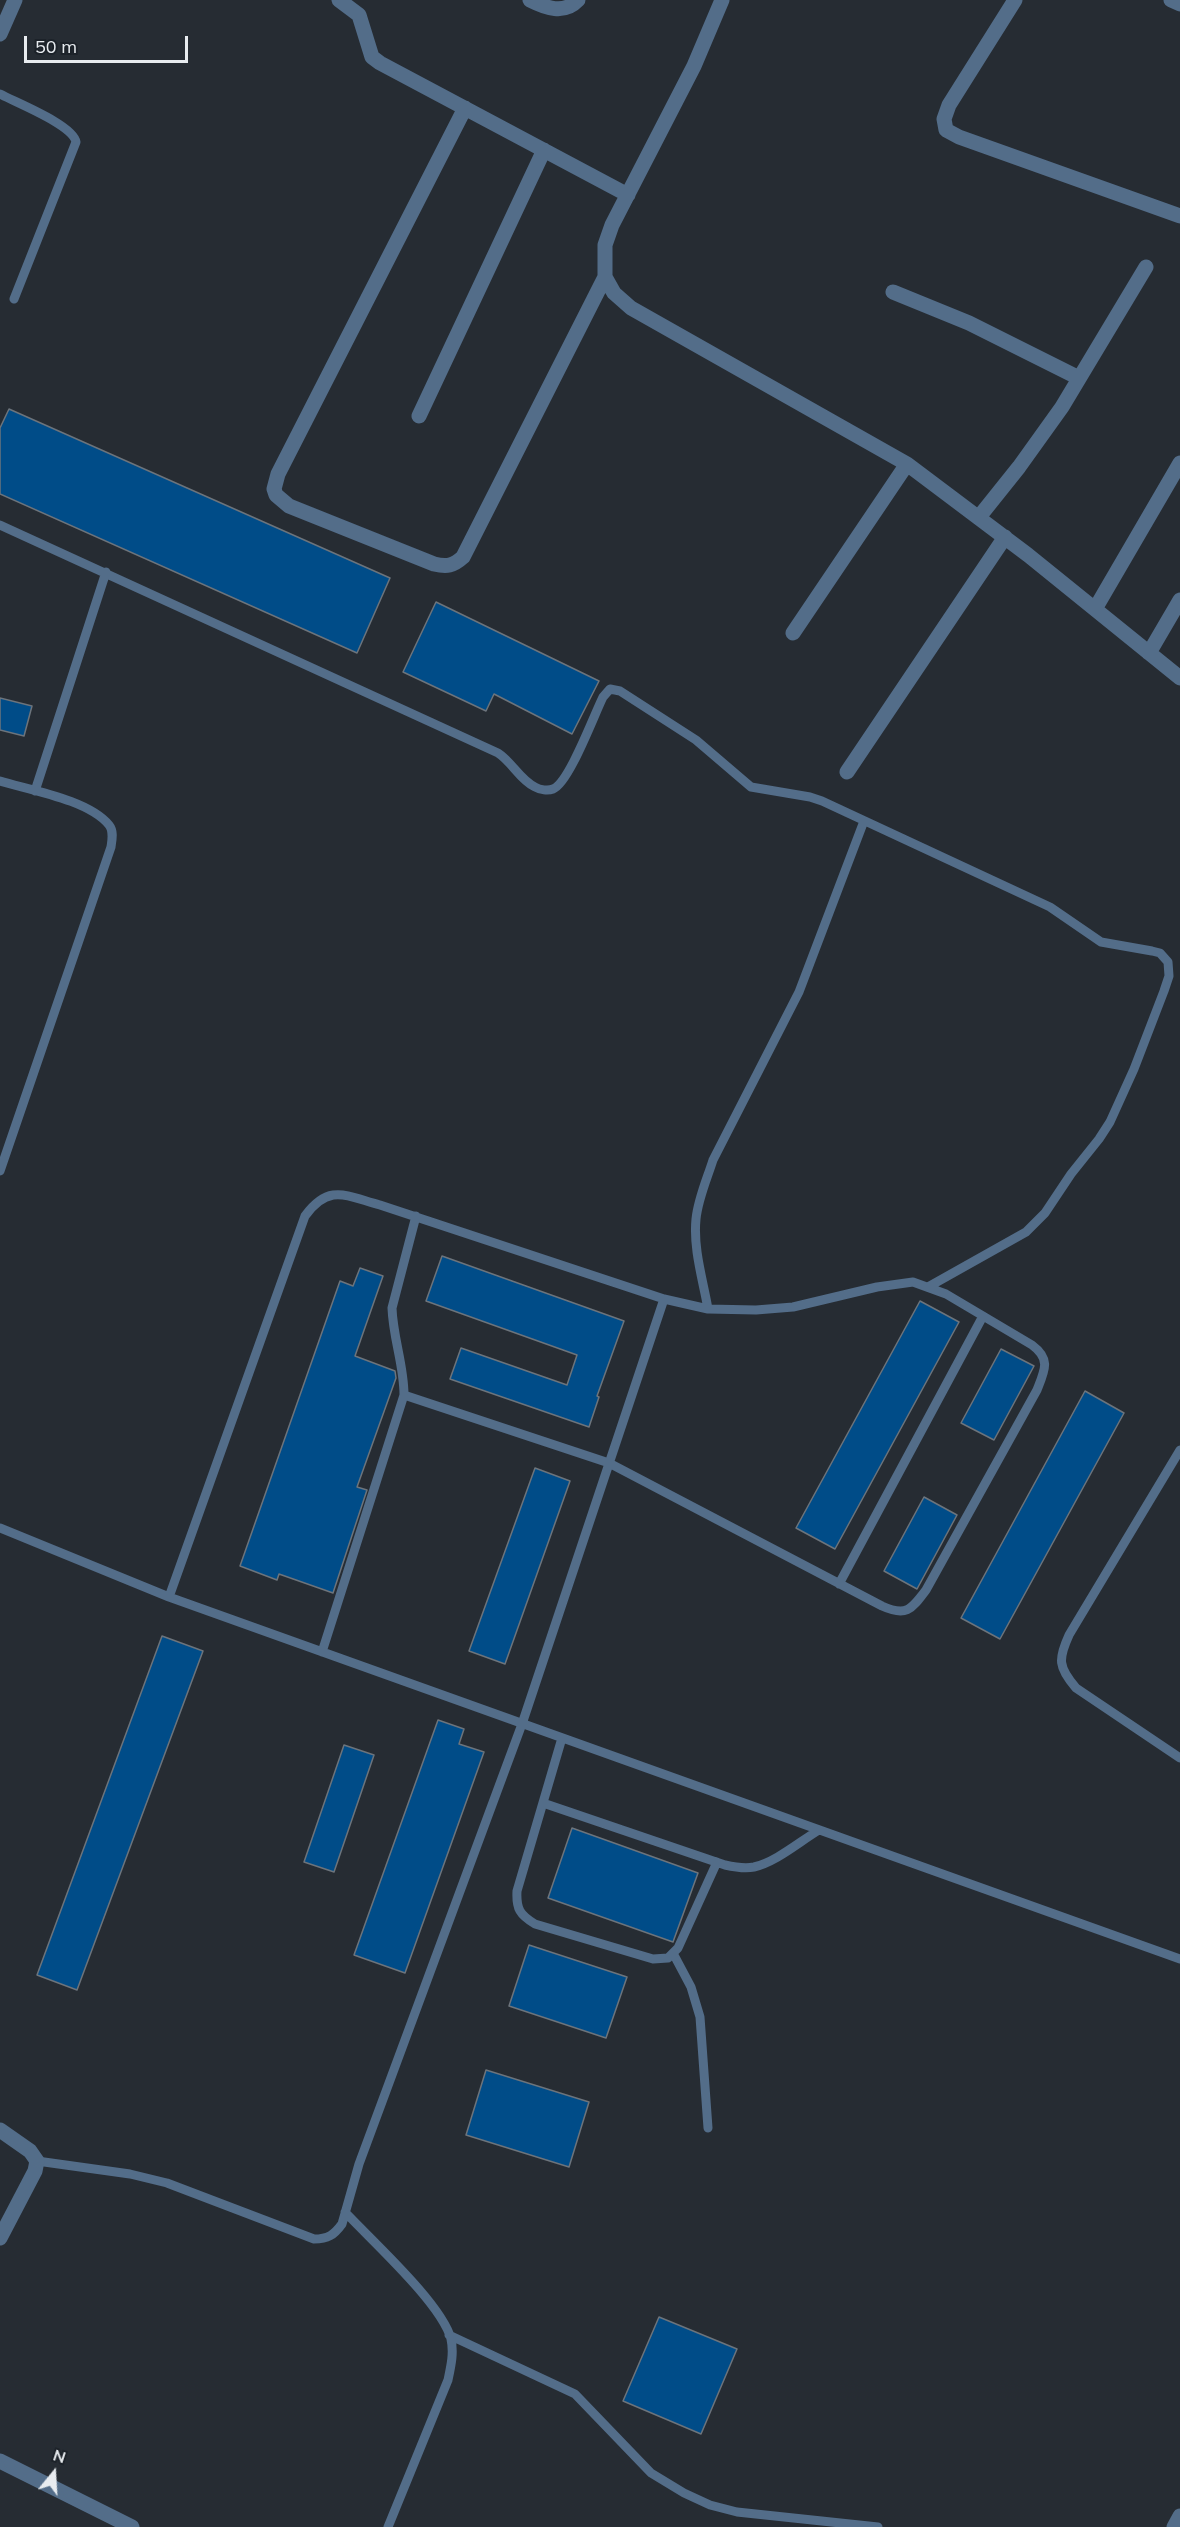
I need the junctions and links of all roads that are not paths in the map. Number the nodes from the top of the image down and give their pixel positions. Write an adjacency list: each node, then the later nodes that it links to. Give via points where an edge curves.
1 (15, 0): 9 (street)
2 (339, 0): 11 (street, via 362,20 375,60)
3 (530, 0): 4 (street, via 559,9)
4 (578, 0)
5 (722, 0): 13 (street, via 694,66)
6 (1015, 0): 14 (street, via 949,105 944,119 946,130)
7 (1171, 0): 8 (street)
8 (1180, 4)
9 (0, 34)
10 (0, 94): 18 (lane, via 64,127 76,142)
11 (465, 108): 12 (street); 16 (street, via 278,474 276,495 289,506 434,564 457,563)
12 (544, 150): 13 (street); 20 (street)
13 (628, 195): 16 (street, via 605,245)
14 (1180, 216)
15 (1146, 267): 19 (street)
16 (605, 277): 21 (street, via 614,293 631,308)
17 (893, 292): 19 (street, via 969,323)
18 (14, 299)
19 (1079, 378): 23 (street, via 1025,459)
20 (419, 416)
21 (907, 464): 23 (street); 29 (street)
22 (1180, 464): 28 (street)
23 (979, 517): 25 (street)
24 (0, 525): 26 (lane)
25 (1005, 537): 28 (street); 32 (street)
26 (106, 573): 34 (lane); 35 (lane, via 498,753 535,787 553,789 565,778 603,697 615,689 696,740 751,788 810,796)
27 (1180, 600): 30 (street)
28 (1095, 609): 30 (street)
29 (793, 633)
30 (1149, 653): 31 (street)
31 (1180, 678)
32 (847, 772)
33 (0, 781): 34 (lane)
34 (34, 791): 36 (lane, via 98,815 113,835)
35 (864, 821): 38 (lane, via 1050,907 1101,942 1160,953 1168,962 1164,991 1134,1070 1100,1139 1045,1213 1026,1232); 40 (lane, via 799,992 713,1160 704,1188 696,1218 696,1241)
36 (0, 1171)
37 (416, 1216): 39 (lane); 42 (lane, via 392,1308); 47 (lane, via 334,1194 323,1197 305,1216)
38 (928, 1287): 40 (lane, via 898,1283 793,1307); 41 (lane)
39 (664, 1299): 40 (lane); 44 (lane)
40 (708, 1309)
41 (983, 1316): 46 (lane); 46 (lane, via 1040,1351 1045,1367 1037,1390 913,1607 893,1611)
42 (404, 1395): 44 (lane); 48 (lane)
43 (1180, 1450): 51 (lane, via 1061,1656 1061,1667 1076,1688)
44 (609, 1462): 46 (lane); 49 (lane)
45 (0, 1528): 47 (lane)
46 (839, 1584)
47 (169, 1597): 48 (lane)
48 (322, 1652): 49 (lane)
49 (522, 1724): 50 (lane); 60 (lane, via 363,2153)
50 (562, 1738): 52 (lane); 53 (lane)
51 (1180, 1758)
52 (543, 1803): 54 (lane); 55 (lane, via 517,1891 518,1911 535,1924 653,1959)
53 (819, 1830): 54 (lane, via 753,1867); 56 (lane)
54 (717, 1862): 55 (lane)
55 (674, 1954): 57 (lane, via 691,1987 700,2017)
56 (1180, 1959)
57 (708, 2128)
58 (0, 2130): 59 (street, via 30,2151)
59 (37, 2161): 60 (lane, via 167,2183 315,2239 336,2233); 61 (street)
60 (345, 2212): 62 (lane, via 432,2304)
61 (0, 2238)
62 (449, 2335): 66 (lane, via 452,2359 448,2380); 67 (lane, via 575,2394 651,2473 710,2505 738,2512)
63 (0, 2461): 65 (street)
64 (1180, 2516): 68 (street)
65 (132, 2527)
66 (388, 2527)
67 (878, 2527)
68 (1174, 2527)

